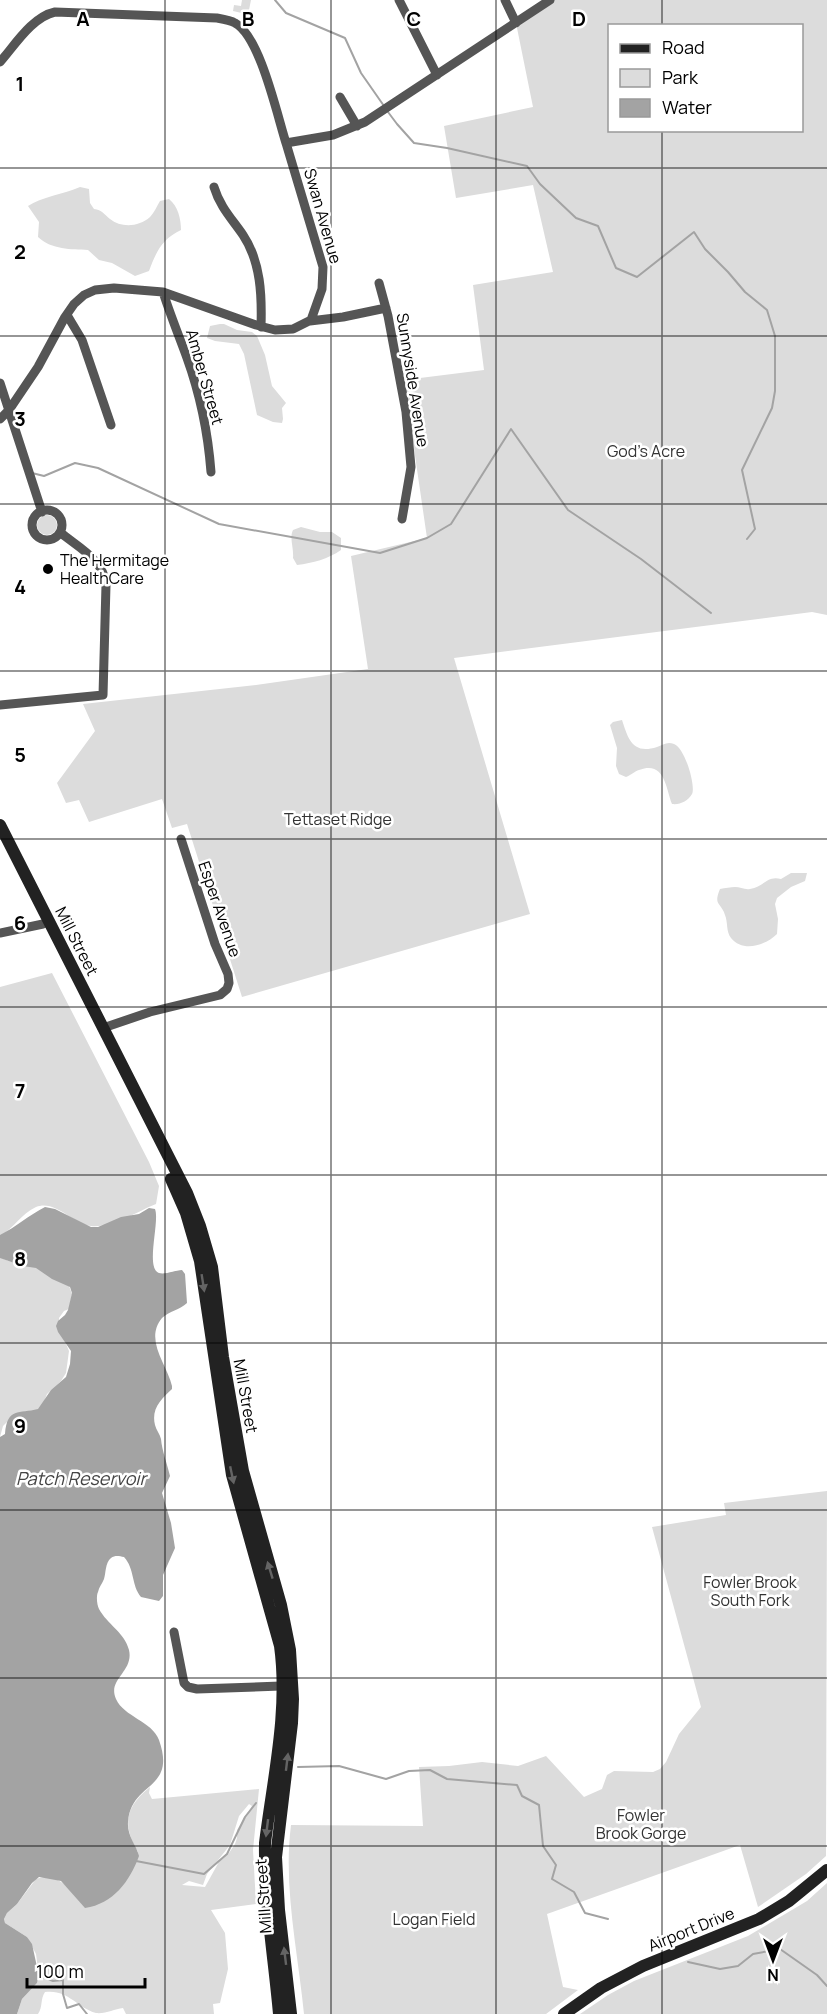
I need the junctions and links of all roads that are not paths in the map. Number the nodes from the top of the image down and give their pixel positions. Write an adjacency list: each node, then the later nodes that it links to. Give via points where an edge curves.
1 (399, 0): 6 (street)
2 (505, 0): 4 (street)
3 (550, 0): 4 (street)
4 (516, 23): 6 (street)
5 (0, 62): 9 (street, Swan Avenue, via 42,18 67,7 217,18 235,23 257,51)
6 (437, 75): 8 (street)
7 (340, 97): 8 (street)
8 (357, 126): 9 (street, via 333,135)
9 (286, 143): 15 (street, Swan Avenue, via 323,267 322,289)
10 (214, 188): 16 (street, via 254,259 260,286)
11 (379, 283): 13 (street, Sunnyside Avenue)
12 (163, 292): 14 (street, via 95,290 80,299); 16 (street); 21 (street, Amber Street, via 199,400)
13 (386, 308): 15 (street); 23 (street, Sunnyside Avenue, via 406,412 411,467)
14 (67, 315): 18 (street); 20 (street, via 82,340)
15 (310, 321): 16 (street, via 288,330)
16 (261, 327)
17 (0, 383): 18 (street)
18 (9, 411): 19 (street); 22 (street)
19 (0, 419)
20 (111, 425)
21 (211, 472)
22 (42, 512): 24 (street, via 58,515); 24 (street, via 33,523 37,536 50,540)
23 (402, 519)
24 (61, 532): 25 (street, via 97,562 104,574 103,695)
25 (0, 705)
26 (0, 825): 31 (main road, Mill Street)
27 (181, 839): 31 (street, Esper Avenue, via 214,945 228,974 227,988 220,995)
28 (0, 841): 29 (main road, Mill Street)
29 (43, 924): 30 (street); 32 (main road, Mill Street, one-way to 32, via 186,1213)
30 (0, 933)
31 (103, 1028): 32 (main road, Mill Street, via 194,1211 212,1267)
32 (212, 1305): 34 (main road, Mill Street, one-way to 34, via 232,1475 278,1636); 37 (main road, Mill Street, one-way to 32, via 276,1872 292,1723 290,1650 243,1472)
33 (174, 1632): 34 (street, via 188,1687)
34 (281, 1686): 36 (main road, Mill Street, one-way to 36, via 281,1722 264,1861)
35 (827, 1870): 38 (main road, Airport Drive, via 759,1919 643,1966 601,1988)
36 (279, 2014)
37 (291, 2014)
38 (564, 2014)

